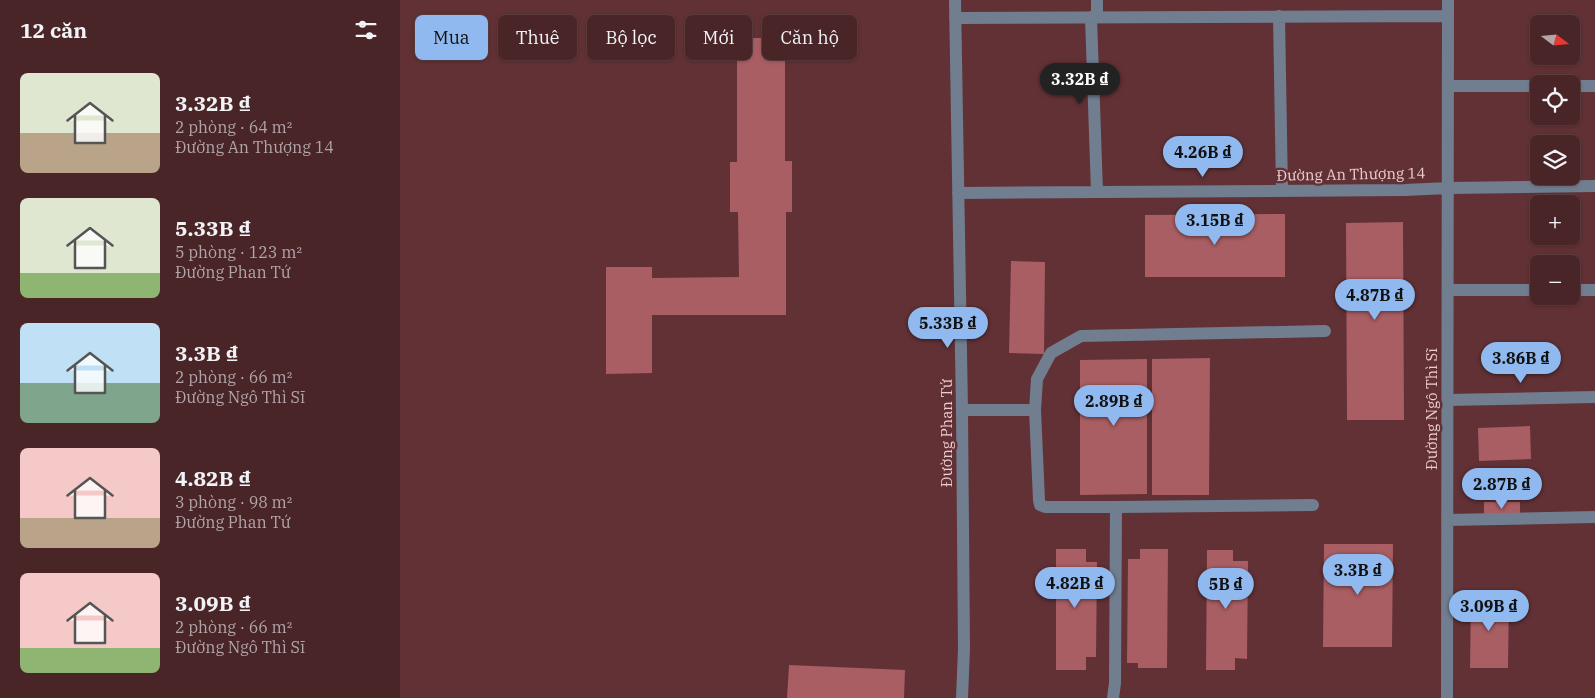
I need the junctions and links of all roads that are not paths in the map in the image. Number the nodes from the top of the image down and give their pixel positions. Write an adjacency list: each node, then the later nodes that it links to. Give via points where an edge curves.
1 (955, 0): 7 (street, Đường Phan Tứ)
2 (1097, 0): 6 (street)
3 (1448, 0): 5 (street, Đường Ngô Thì Sĩ)
4 (1279, 16): 5 (street); 6 (street); 14 (street)
5 (1448, 16): 8 (street, Đường Ngô Thì Sĩ)
6 (1094, 17): 7 (street); 15 (street)
7 (955, 18): 16 (street, Đường Phan Tứ)
8 (1448, 86): 9 (street); 13 (street, Đường Ngô Thì Sĩ)
9 (1530, 86)
10 (1580, 86): 11 (street)
11 (1595, 86)
12 (1595, 186): 13 (street, Đường An Thượng 14)
13 (1448, 188): 14 (street, Đường An Thượng 14); 17 (street, Đường Ngô Thì Sĩ)
14 (1282, 191): 15 (street, Đường An Thượng 14)
15 (1097, 192): 16 (street, Đường An Thượng 14)
16 (958, 193): 24 (street, Đường Phan Tứ)
17 (1448, 290): 18 (street); 23 (street, Đường Ngô Thì Sĩ)
18 (1530, 290)
19 (1580, 290): 20 (street)
20 (1595, 290)
21 (1325, 331): 25 (street, via 1081,336 1051,353 1037,379)
22 (1595, 397): 23 (street)
23 (1448, 400): 29 (street, Đường Ngô Thì Sĩ)
24 (962, 410): 25 (street); 30 (street, Đường Phan Tứ)
25 (1035, 410): 27 (street, via 1040,505)
26 (1313, 505): 27 (street)
27 (1116, 506): 31 (street)
28 (1595, 517): 29 (street)
29 (1448, 520): 32 (street, Đường Ngô Thì Sĩ)
30 (962, 698)
31 (1113, 698)
32 (1447, 698)

